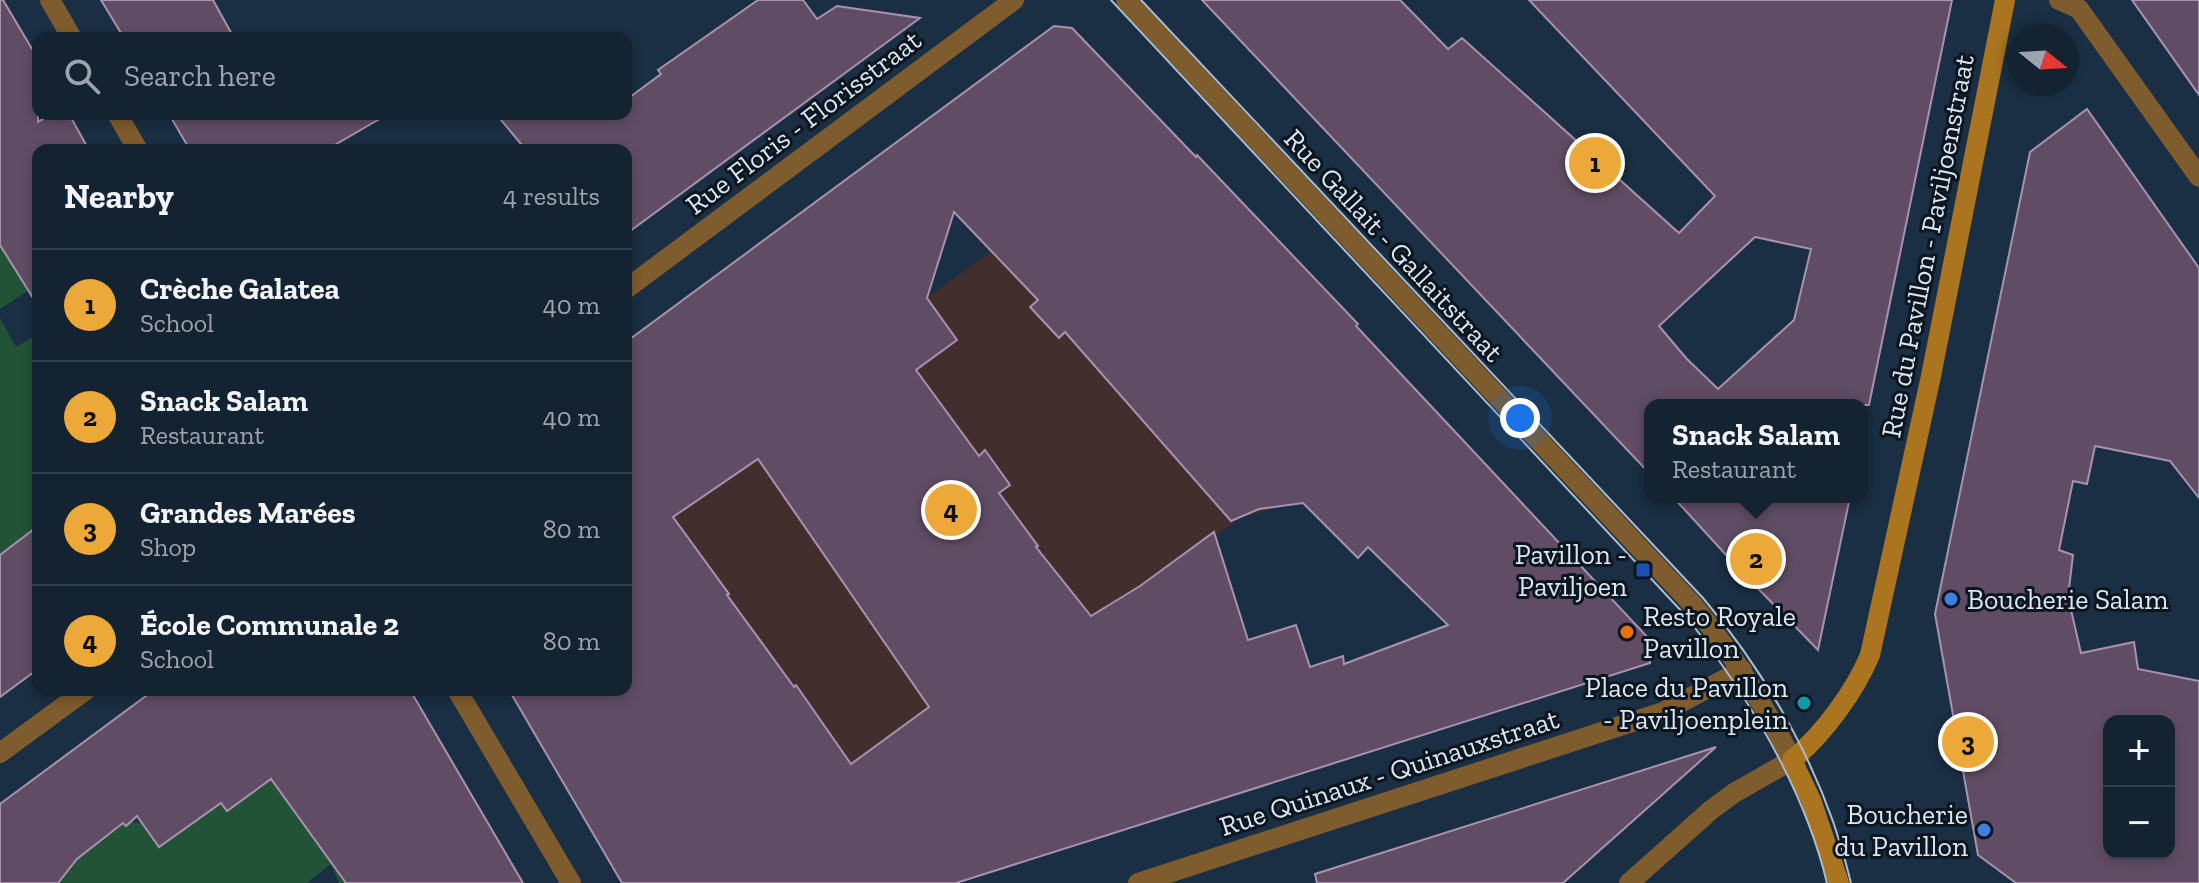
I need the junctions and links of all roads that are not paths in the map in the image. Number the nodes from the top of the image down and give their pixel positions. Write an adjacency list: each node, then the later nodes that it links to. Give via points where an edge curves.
1 (50, 0): 6 (street)
2 (1014, 0): 10 (street, Rue Floris - Florisstraat)
3 (1126, 0): 11 (street, Rue Gallait - Gallaitstraat, via 1676,587)
4 (2005, 0): 15 (street, Rue du Pavillon - Paviljoenstraat, via 1870,655 1846,700)
5 (2059, 0): 9 (street, via 2079,9)
6 (69, 32)
7 (120, 120): 8 (street)
8 (134, 144)
9 (2199, 177)
10 (632, 285)
11 (1742, 670): 15 (street, Rue Gallait - Gallaitstraat); 17 (street, Rue Quinaux - Quinauxstraat, via 1663,712)
12 (78, 696): 14 (street)
13 (461, 696): 16 (street)
14 (0, 753)
15 (1792, 760): 18 (street, via 1711,810); 19 (street)
16 (571, 883)
17 (1138, 883)
18 (1629, 883)
19 (1839, 883)

